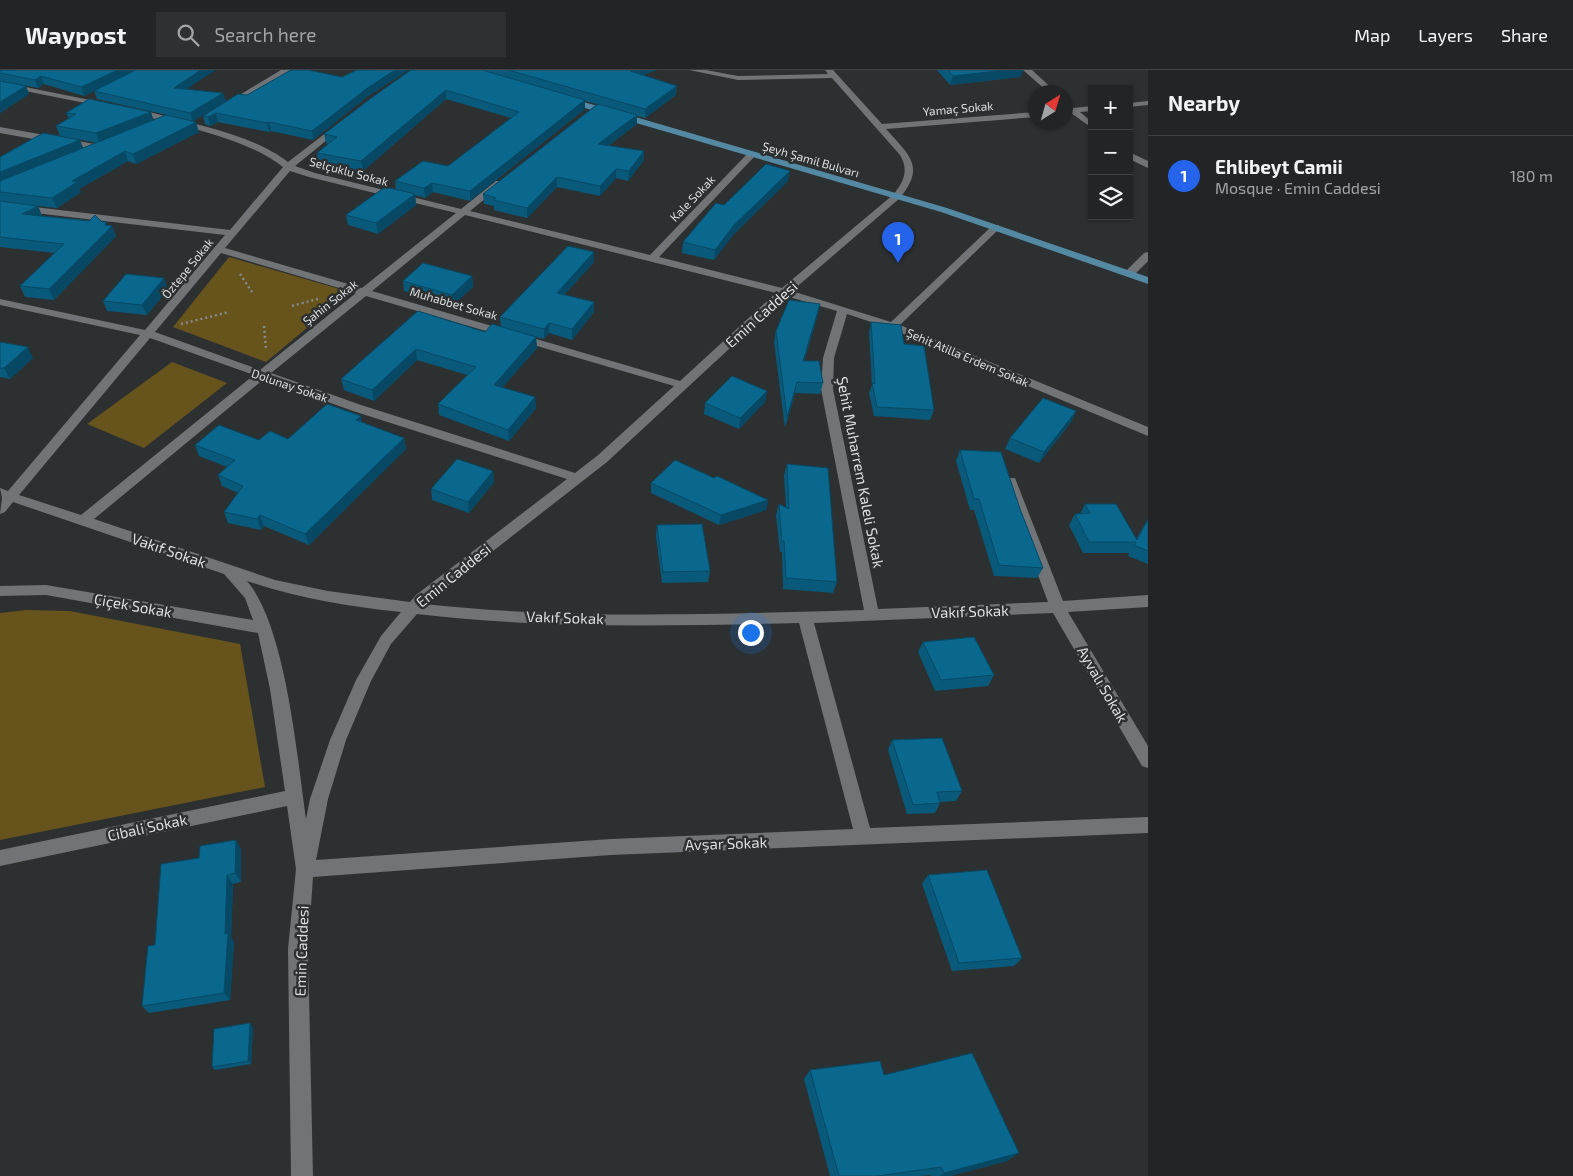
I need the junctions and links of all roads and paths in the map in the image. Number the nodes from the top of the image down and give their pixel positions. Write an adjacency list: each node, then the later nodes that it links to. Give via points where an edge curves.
1 (287, 70): 14 (street)
2 (693, 70): 4 (street, via 738,78)
3 (1027, 70): 6 (street)
4 (831, 73): 21 (street, Emin Caddesi)
5 (0, 84): 9 (street, Selçuklu Sokak)
6 (1044, 85)
7 (100, 93): 9 (street)
8 (554, 97): 23 (main road, Şeyh Şamil Bulvarı, via 591,111)
9 (84, 100): 18 (street, Selçuklu Sokak)
10 (1148, 102): 11 (street)
11 (1133, 104)
12 (1088, 108): 13 (street)
13 (1073, 109)
14 (219, 110)
15 (1073, 113): 19 (street)
16 (1028, 115): 21 (street, Yamaç Sokak)
17 (348, 119): 27 (street, Öztepe Sokak)
18 (170, 120): 20 (street); 27 (street, Selçuklu Sokak, via 198,123 257,147)
19 (1088, 123)
20 (154, 127)
21 (882, 127): 29 (street, Emin Caddesi, via 911,168 909,182)
22 (0, 130): 24 (street, via 104,147)
23 (751, 155): 29 (main road, Şeyh Şamil Bulvarı); 36 (street, Kale Sokak)
24 (82, 156)
25 (1133, 157): 26 (street)
26 (1148, 165)
27 (288, 167): 31 (street, Selçuklu Sokak); 33 (street, Öztepe Sokak)
28 (509, 176): 31 (street, Şahin Sokak)
29 (897, 196): 32 (main road, Şeyh Şamil Bulvarı); 40 (street, Emin Caddesi)
30 (0, 206): 33 (street)
31 (462, 212): 36 (street, Selçuklu Sokak); 39 (street, Şahin Sokak)
32 (996, 227): 37 (main road, Şeyh Şamil Bulvarı); 47 (street)
33 (231, 233): 34 (street, Öztepe Sokak)
34 (218, 249): 39 (street, Muhabbet Sokak); 49 (street, Öztepe Sokak)
35 (1148, 254): 37 (street)
36 (652, 259): 40 (street, Selçuklu Sokak)
37 (1130, 274): 38 (main road, Şeyh Şamil Bulvarı)
38 (1148, 281)
39 (366, 291): 51 (street, Şahin Sokak); 52 (street, Muhabbet Sokak)
40 (784, 292): 42 (street, Şehit Atilla Erdem Sokak); 52 (street, Emin Caddesi)
41 (0, 302): 49 (street, Dolunay Sokak)
42 (843, 309): 47 (street, Şehit Atilla Erdem Sokak); 64 (street, Şehit Muharrem Kaleli Sokak, via 825,371)
43 (229, 312): 45 (path)
44 (184, 317): 45 (path)
45 (179, 325): 48 (path)
46 (264, 326): 50 (path)
47 (893, 326): 53 (street, Şehit Atilla Erdem Sokak)
48 (188, 328)
49 (149, 334): 51 (street, Dolunay Sokak); 56 (street, Öztepe Sokak)
50 (266, 350)
51 (260, 375): 55 (street, Dolunay Sokak); 58 (street, Şahin Sokak)
52 (682, 385): 55 (street, Emin Caddesi)
53 (1148, 432)
54 (1006, 470): 62 (street, Ayvalı Sokak)
55 (577, 478): 63 (street, Emin Caddesi)
56 (5, 494): 57 (street, Öztepe Sokak); 58 (street, Vakıf Sokak)
57 (0, 509)
58 (84, 520): 59 (street, Vakıf Sokak)
59 (229, 571): 63 (street, Vakıf Sokak, via 314,594); 66 (street, via 251,596)
60 (0, 591): 66 (street, Çiçek Sokak, via 46,590)
61 (1148, 601): 62 (street, Vakıf Sokak)
62 (1058, 608): 64 (street, Vakıf Sokak); 67 (street, Ayvalı Sokak)
63 (411, 609): 65 (street, Vakıf Sokak, via 553,618); 72 (street, Emin Caddesi, via 386,640 364,680 338,740 319,799)
64 (872, 614): 65 (street, Vakıf Sokak)
65 (805, 618): 70 (street)
66 (264, 628): 68 (street, via 278,689)
67 (1148, 761)
68 (294, 797): 71 (street, Cibali Sokak); 72 (street)
69 (1148, 824): 70 (street, Avşar Sokak)
70 (864, 837): 72 (street, Avşar Sokak, via 612,848)
71 (0, 858)
72 (305, 869): 73 (street, Emin Caddesi, via 298,949)
73 (302, 1176)

